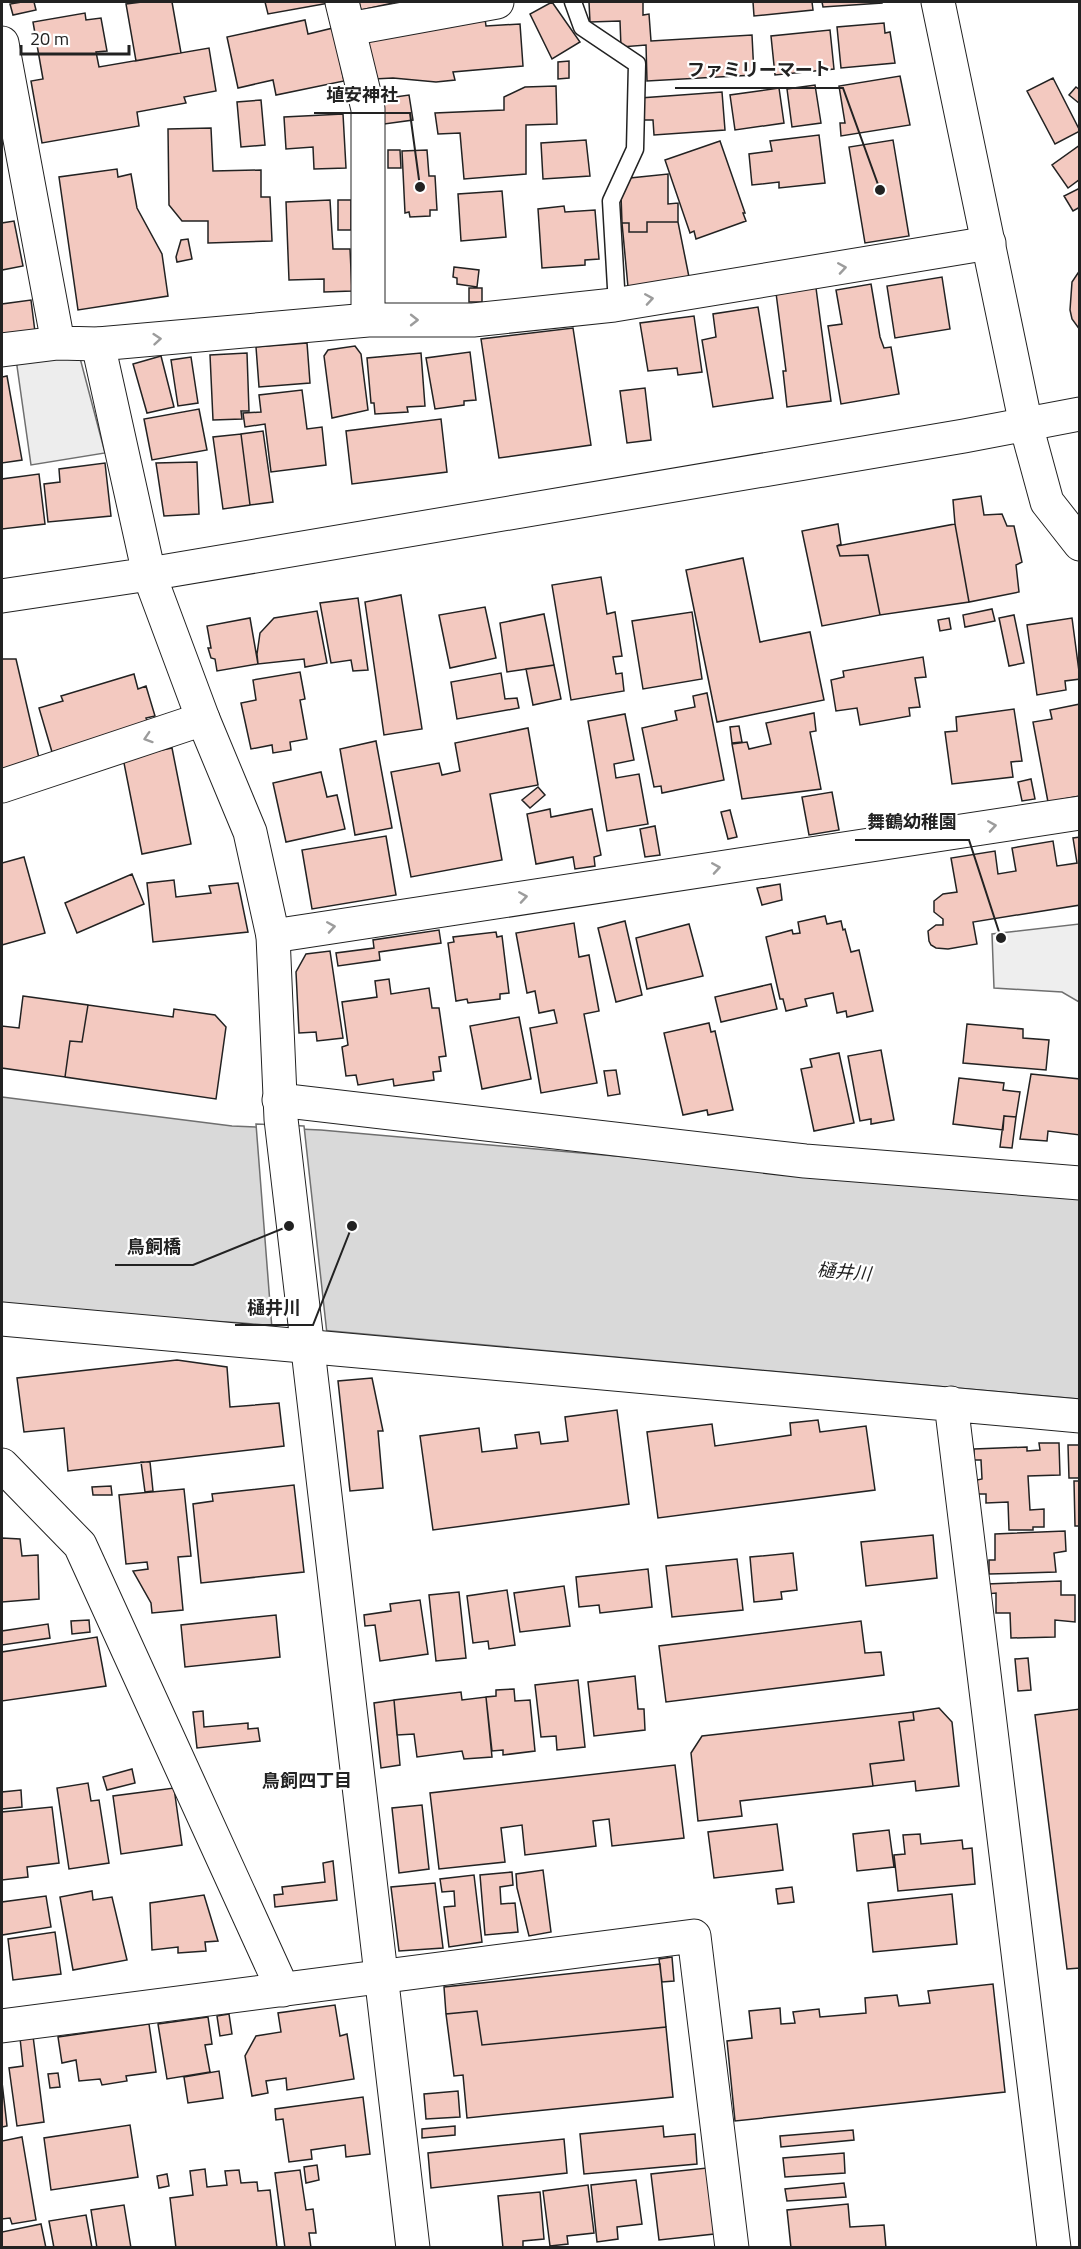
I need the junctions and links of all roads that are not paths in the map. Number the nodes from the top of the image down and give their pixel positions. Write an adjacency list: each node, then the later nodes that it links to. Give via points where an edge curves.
1 (497, 2): 4 (street)
2 (573, 2): 7 (lane, via 582,27 637,64 635,148 611,201)
3 (938, 2): 6 (street)
4 (345, 15): 8 (street, via 368,110)
5 (2, 43): 9 (street)
6 (989, 243): 7 (street, one-way to 6); 13 (street)
7 (617, 305): 8 (street, one-way to 7, via 473,320)
8 (368, 320): 10 (street, one-way to 8)
9 (57, 343): 10 (street); 11 (street)
10 (98, 344): 15 (street)
11 (2, 350)
12 (1080, 414): 13 (street)
13 (1026, 425): 14 (street, via 1047,502); 15 (street)
14 (1080, 544)
15 (149, 574): 16 (street); 17 (street)
16 (2, 596)
17 (203, 719): 18 (street, one-way to 18); 20 (street, via 250,832)
18 (2, 786)
19 (1080, 813): 20 (street, one-way to 19)
20 (273, 936): 21 (street)
21 (280, 1109): 22 (street, via 805,1161); 24 (street)
22 (1080, 1183)
23 (2, 1319): 24 (street)
24 (306, 1342): 25 (street); 28 (street)
25 (951, 1403): 26 (street); 33 (street)
26 (1080, 1416)
27 (2, 1465): 29 (street, via 80,1545)
28 (381, 1977): 29 (street); 31 (street); 32 (street, via 694,1936)
29 (283, 1990): 30 (street)
30 (2, 2026)
31 (413, 2247)
32 (732, 2247)
33 (1054, 2247)

